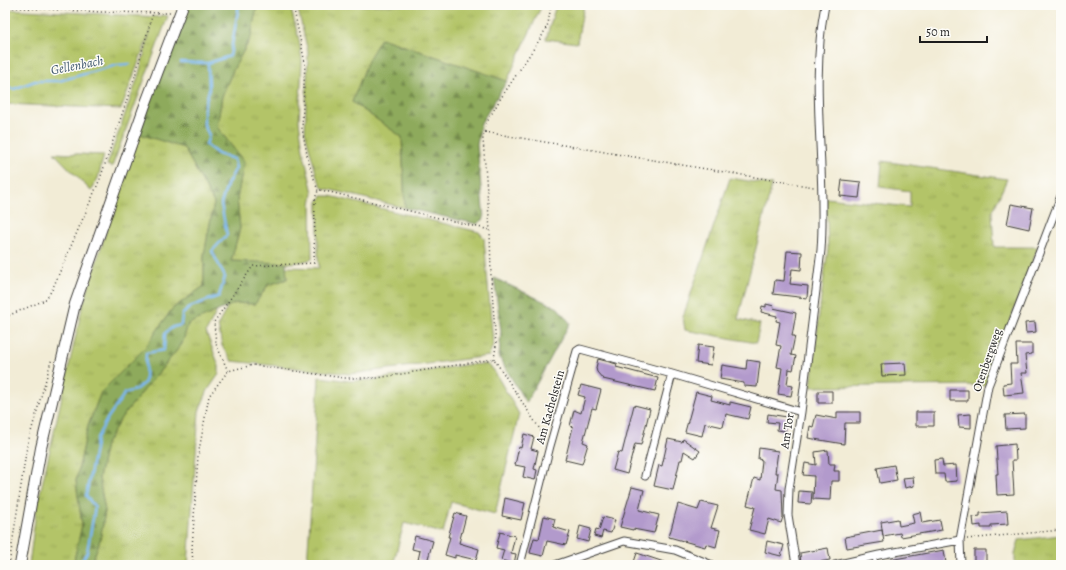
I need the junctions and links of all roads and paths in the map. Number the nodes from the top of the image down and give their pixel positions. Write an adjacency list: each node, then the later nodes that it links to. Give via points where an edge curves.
1 (293, 5): 9 (path, via 305,63 302,128 308,160)
2 (551, 5): 7 (path, via 548,24 542,36 499,100 486,124)
3 (825, 5): 8 (street, Am Tor, via 819,60)
4 (5, 7): 6 (path)
5 (182, 9): 6 (path); 22 (main road, via 144,108 76,304 41,448)
6 (153, 12): 12 (path, via 135,76 100,179 52,290 45,300)
7 (485, 132): 8 (path); 11 (path, via 483,139)
8 (822, 188): 16 (street, Am Tor, via 822,234 816,300)
9 (318, 191): 11 (path); 14 (path, via 315,198 314,263 253,266 214,322 216,344)
10 (1061, 196): 20 (street, Otenbergweg, via 988,386)
11 (490, 230): 13 (path, via 496,346)
12 (5, 317)
13 (494, 359): 14 (path, via 377,378 344,378 253,365); 17 (path)
14 (228, 371): 23 (path, via 209,396 207,403 198,456)
15 (672, 374): 16 (street, Am Kachelstein); 17 (street, Am Kachelstein, via 584,350 577,351); 18 (street)
16 (801, 412): 27 (street, Am Tor, via 789,489 788,515)
17 (550, 446): 24 (street, Am Kachelstein)
18 (645, 476)
19 (1061, 530): 20 (path)
20 (960, 540): 21 (street); 30 (street, Otenbergweg)
21 (874, 556): 28 (street); 29 (lane)
22 (20, 565)
23 (193, 565)
24 (520, 565)
25 (555, 565): 26 (street, via 624,541 675,550)
26 (712, 565)
27 (796, 565)
28 (835, 565)
29 (876, 565)
30 (961, 565)

